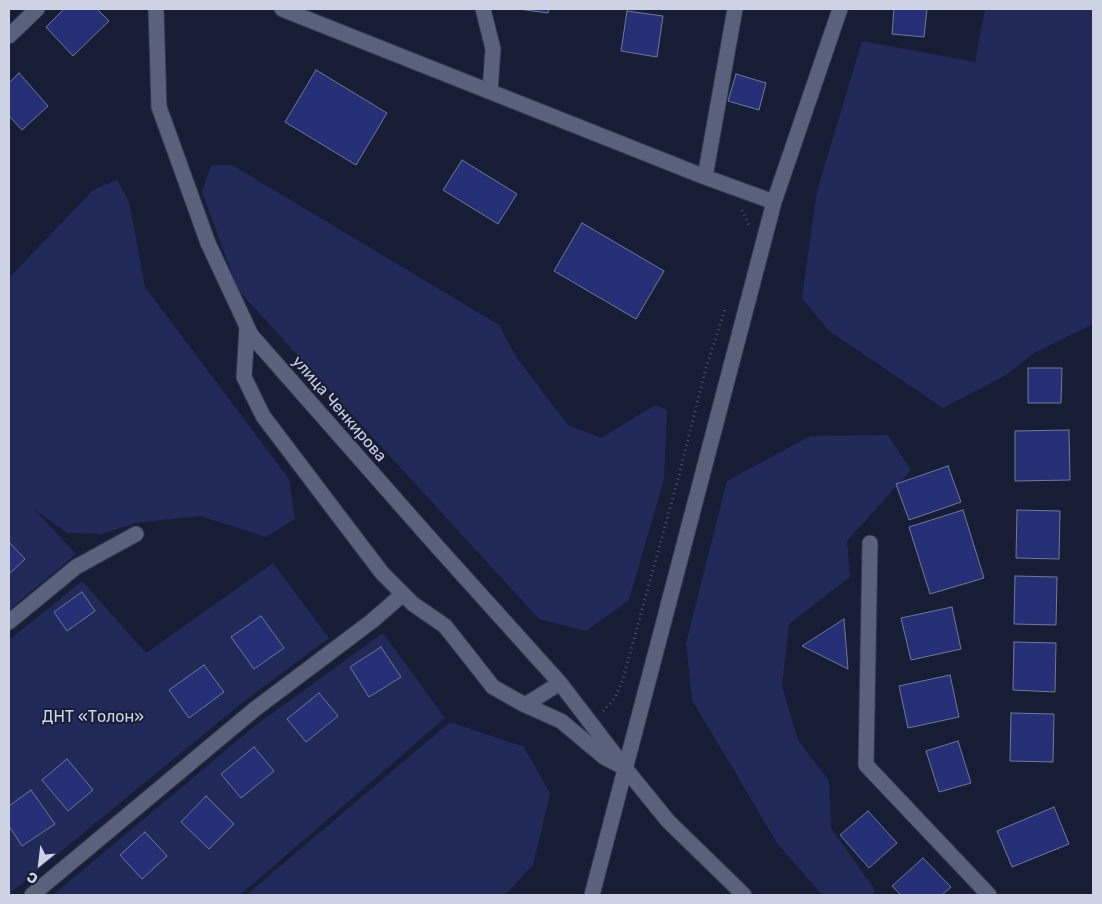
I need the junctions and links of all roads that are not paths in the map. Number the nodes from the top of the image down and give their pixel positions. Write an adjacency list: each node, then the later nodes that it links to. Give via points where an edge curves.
1 (37, 9): 7 (street)
2 (156, 9): 11 (street, улица Ченкирова, via 159,107 208,243)
3 (282, 9): 8 (street)
4 (483, 9): 8 (street, via 493,49)
5 (735, 9): 9 (street)
6 (840, 9): 10 (street)
7 (9, 36)
8 (490, 91): 9 (street)
9 (705, 177): 10 (street)
10 (774, 202): 18 (street)
11 (247, 327): 14 (street, via 244,377 263,416 382,573); 16 (street, улица Ченкирова)
12 (136, 534): 15 (street, via 76,567)
13 (870, 543): 22 (street, via 866,765)
14 (403, 594): 17 (street, via 445,626 493,687); 19 (street, via 256,709)
15 (9, 622)
16 (560, 683): 17 (street); 18 (street, улица Ченкирова)
17 (525, 705): 18 (street, via 561,721 604,757)
18 (625, 768): 20 (street); 21 (street, улица Ченкирова, via 668,821)
19 (32, 895)
20 (592, 895)
21 (744, 895)
22 (989, 895)

